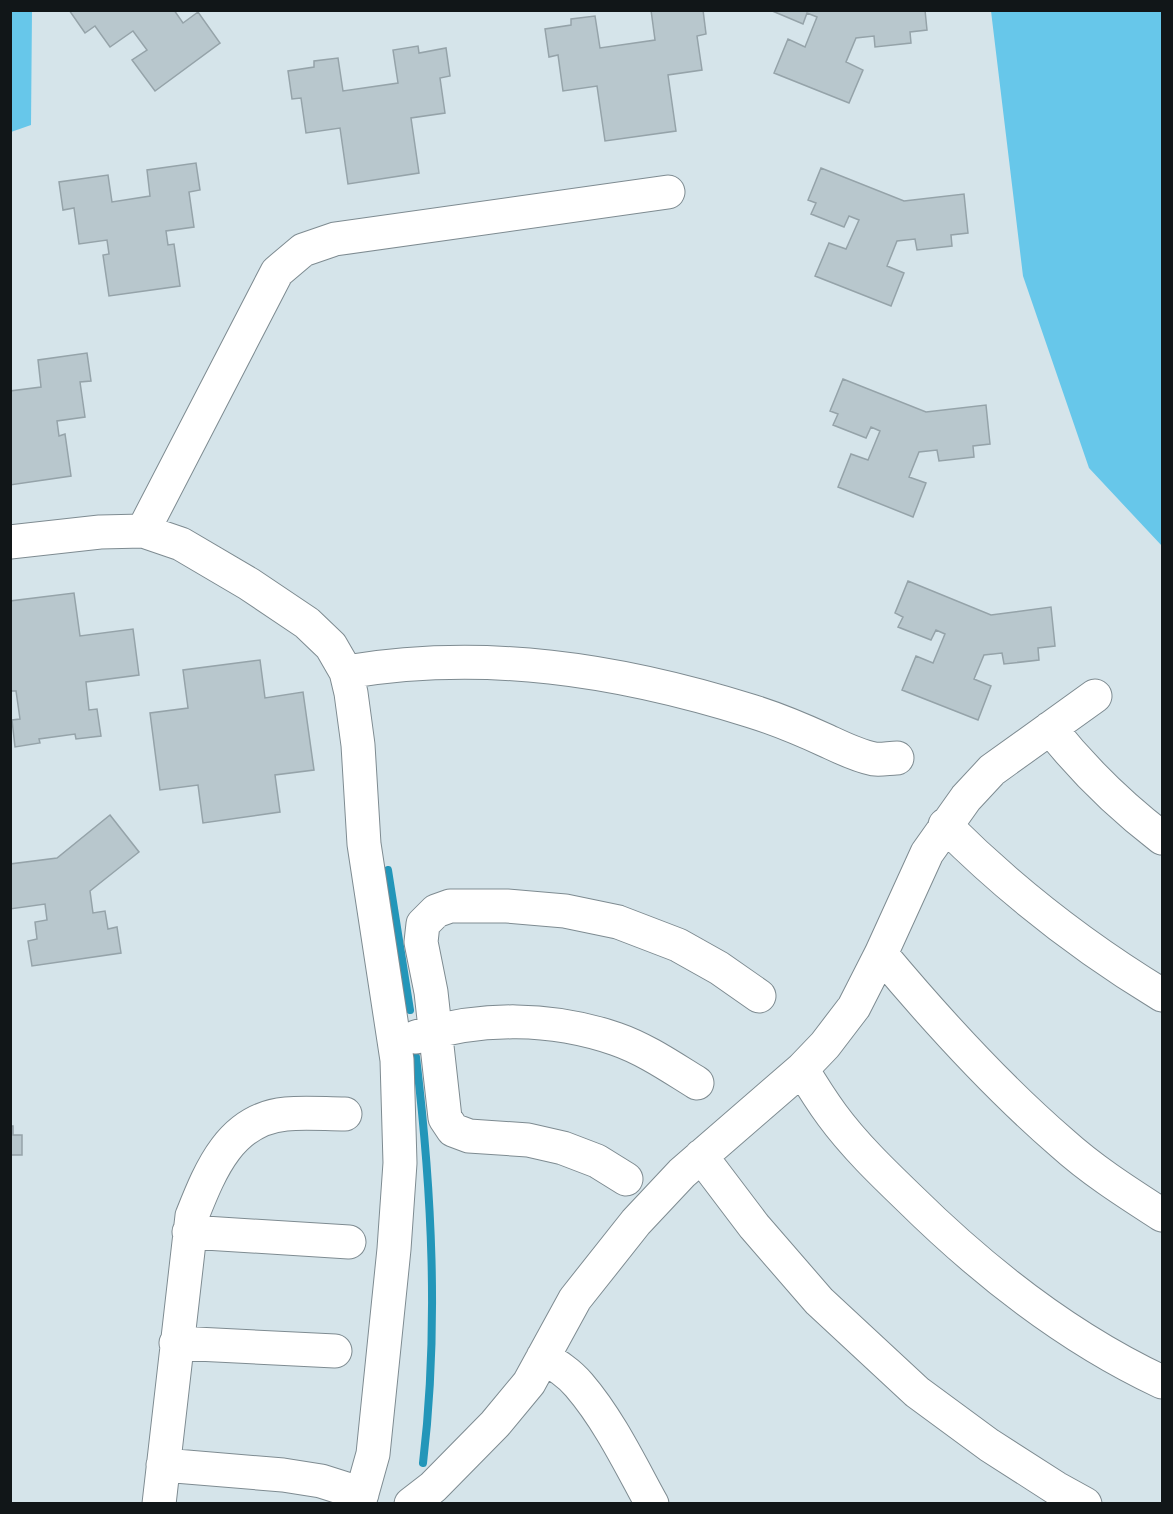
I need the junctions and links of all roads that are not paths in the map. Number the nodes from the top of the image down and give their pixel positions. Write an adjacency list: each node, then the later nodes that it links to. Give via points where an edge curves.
1 (668, 192): 2 (street, via 335,239 303,250 277,272)
2 (143, 531): 3 (street); 4 (street, via 182,544 307,623 331,646)
3 (10, 542)
4 (346, 672): 7 (street, via 400,664 546,665 622,677 753,712 856,754 876,759); 14 (street, via 358,745 364,844)
5 (1095, 696): 6 (street)
6 (1050, 728): 8 (street, via 993,770); 9 (street, via 1100,787)
7 (897, 758)
8 (945, 825): 10 (street, via 927,852); 11 (street, via 999,877 1052,920)
9 (1162, 838)
10 (881, 954): 15 (street, via 854,1007); 20 (street, via 1008,1094 1063,1145)
11 (1162, 995)
12 (759, 996): 13 (street, via 678,945 618,922 565,911 450,906 436,911 423,924 421,942)
13 (436, 1030): 14 (street); 16 (street, via 482,1022 573,1028 627,1044); 19 (street, via 445,1118 453,1130 469,1136 528,1140 563,1148 597,1161)
14 (395, 1044): 29 (street, via 400,1163 394,1249 373,1454)
15 (802, 1069): 18 (street); 26 (street, via 831,1114 942,1231 1023,1297 1137,1371)
16 (697, 1083)
17 (345, 1114): 21 (street, via 284,1114 254,1123 231,1140 210,1173)
18 (702, 1156): 25 (street, via 636,1221 575,1299); 33 (street, via 754,1226 819,1301 917,1392 989,1445)
19 (626, 1179)
20 (1162, 1215)
21 (189, 1232): 22 (street); 23 (street)
22 (350, 1242)
23 (177, 1342): 24 (street); 27 (street)
24 (334, 1352)
25 (543, 1357): 30 (street, via 529,1383 495,1424); 32 (street, via 579,1384)
26 (1162, 1382)
27 (164, 1464): 28 (street); 31 (street)
28 (281, 1489): 29 (street, via 321,1481)
29 (361, 1499)
30 (423, 1500)
31 (159, 1503)
32 (652, 1503)
33 (1085, 1503)

